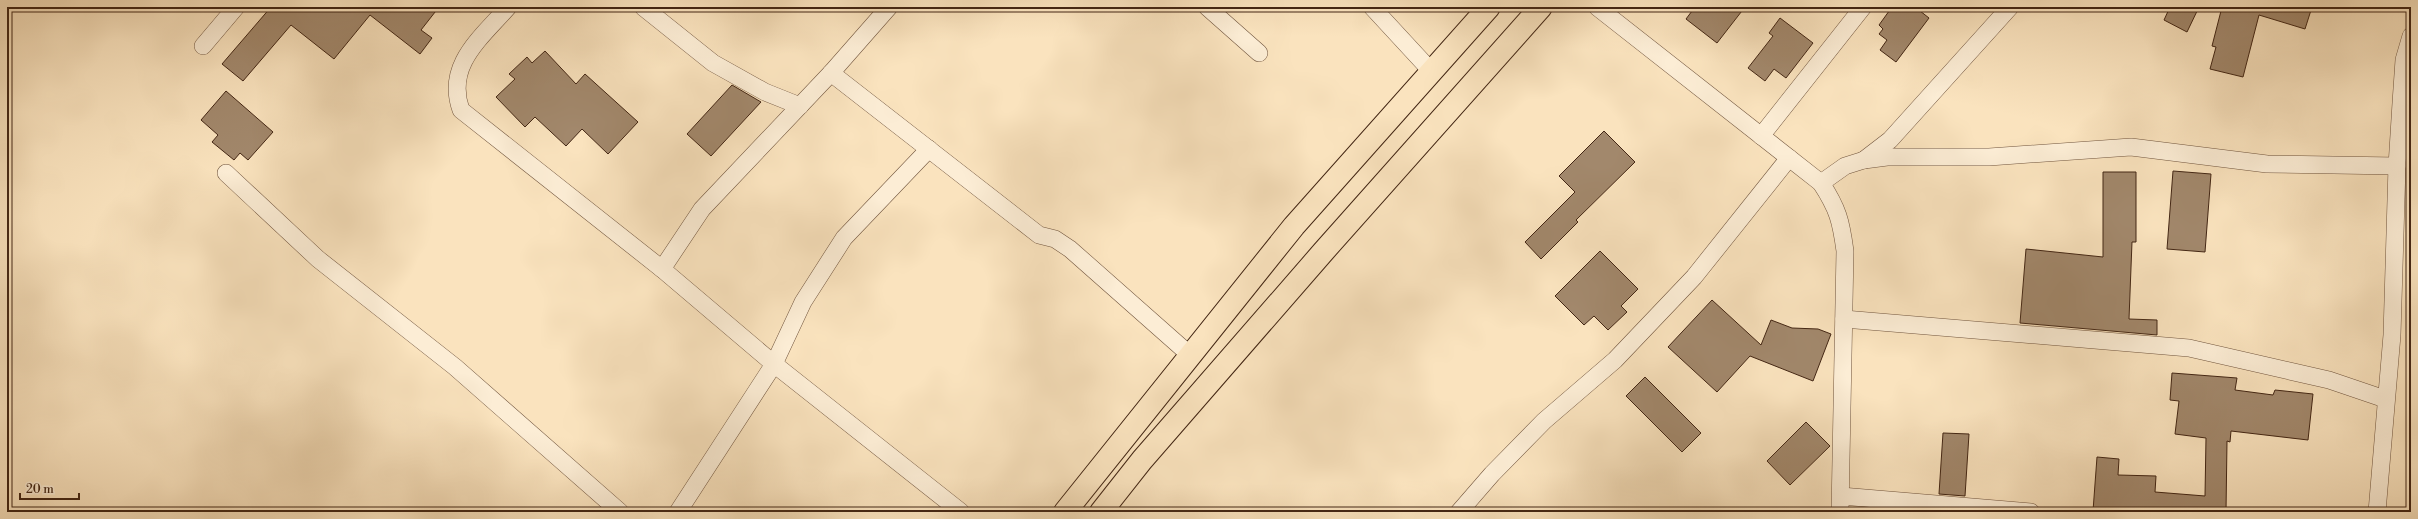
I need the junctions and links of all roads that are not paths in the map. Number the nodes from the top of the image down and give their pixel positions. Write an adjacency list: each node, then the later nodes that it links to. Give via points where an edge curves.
1 (236, 7): 13 (street)
2 (643, 7): 17 (street, via 713,63 765,92)
3 (889, 7): 16 (street)
4 (1207, 7): 14 (street)
5 (1372, 7): 15 (street)
6 (1489, 7): 15 (main road)
7 (1541, 7): 35 (main road, via 1323,252 1142,460)
8 (1597, 7): 18 (street)
9 (1863, 7): 18 (street)
10 (2010, 7): 21 (street, via 1890,140)
11 (505, 8): 25 (street, via 464,59 457,78 456,95 461,110)
12 (2411, 36): 22 (street, via 2404,60)
13 (203, 46)
14 (1259, 53)
15 (1432, 72): 27 (main road, via 1294,226)
16 (831, 73): 17 (street); 19 (street)
17 (800, 106): 25 (street, via 702,209)
18 (1761, 136): 20 (street)
19 (929, 149): 27 (street, via 1038,235 1055,239 1070,250); 28 (street, via 844,238 803,302)
20 (1789, 158): 24 (street); 36 (street, via 1694,277 1615,360 1544,421)
21 (1864, 160): 22 (street, via 1887,157 1989,157 2131,148 2267,164); 24 (street, via 1845,166)
22 (2397, 166): 29 (street, via 2392,328)
23 (226, 173): 31 (street, via 318,259 455,367)
24 (1820, 183): 26 (street, via 1836,206 1841,225 1845,251)
25 (662, 269): 28 (street)
26 (1844, 319): 29 (street, via 2189,348 2329,380); 30 (street)
27 (1190, 355): 34 (main road)
28 (774, 364): 32 (street); 33 (street)
29 (2385, 399): 38 (street)
30 (1840, 504): 37 (street)
31 (620, 512)
32 (678, 512)
33 (961, 512)
34 (1065, 512)
35 (1101, 512)
36 (1459, 512)
37 (2031, 512)
38 (2377, 512)

